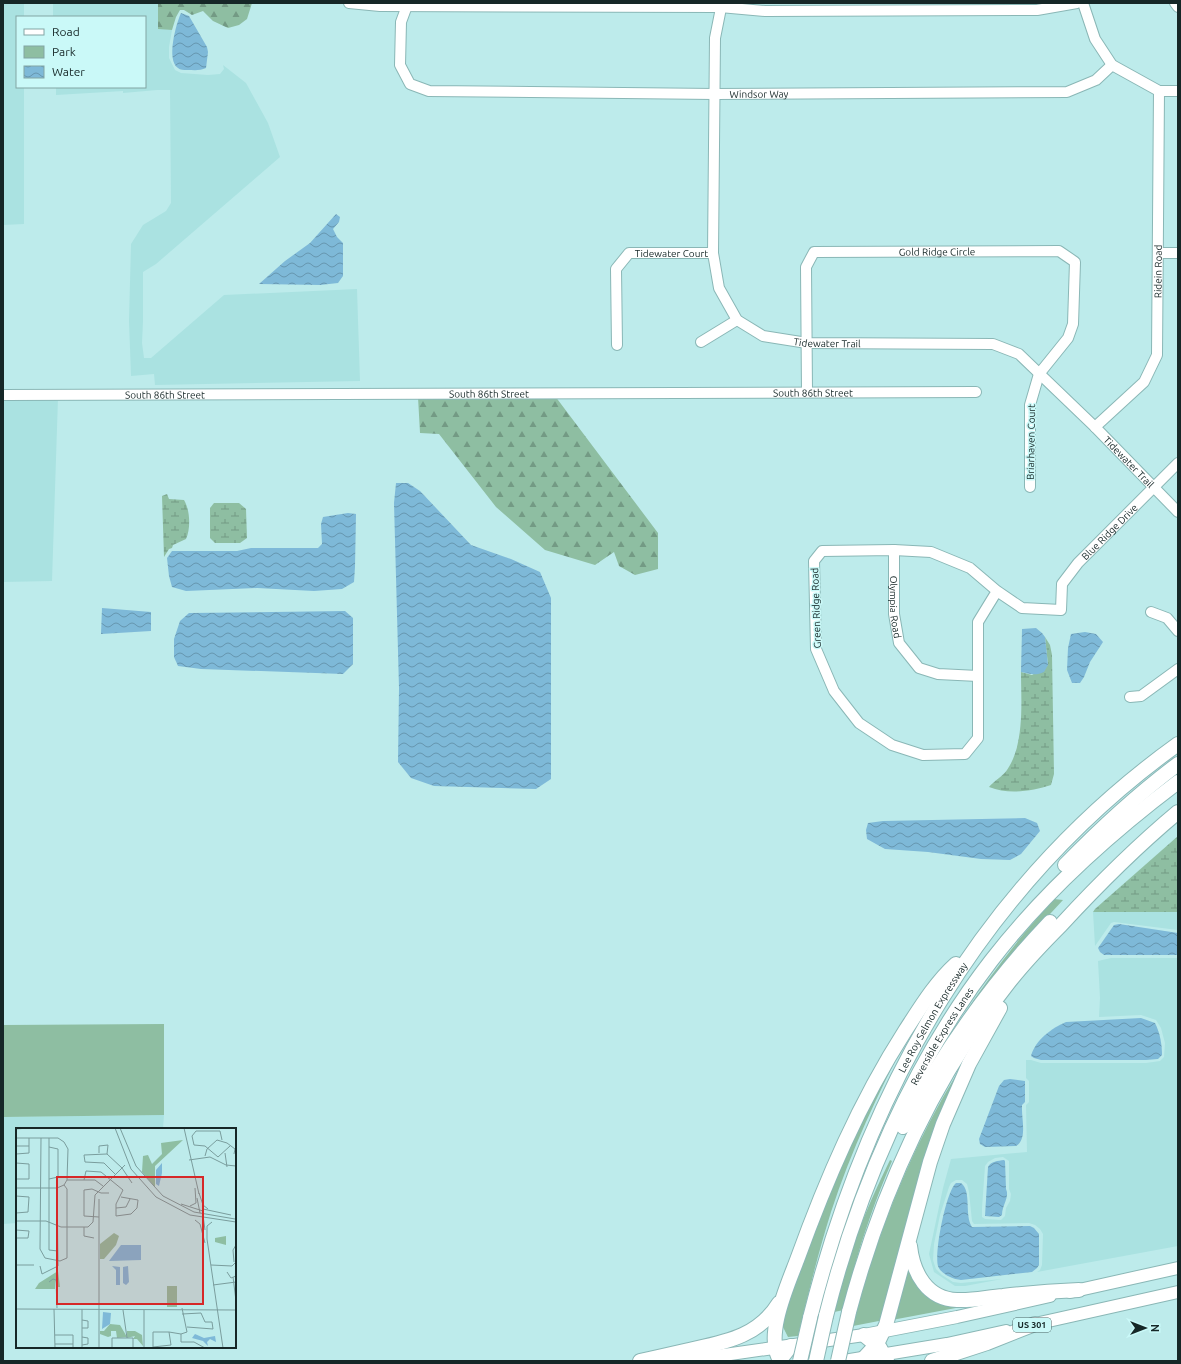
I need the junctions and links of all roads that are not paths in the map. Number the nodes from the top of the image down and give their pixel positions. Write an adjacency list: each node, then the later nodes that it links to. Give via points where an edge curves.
1 (349, 3): 5 (street, via 380,6)
2 (1077, 3): 7 (street, via 1037,10 765,11)
3 (1083, 3): 9 (street, via 1095,39)
4 (1175, 3): 8 (street)
5 (407, 4): 6 (street); 12 (street, Windsor Way, via 401,22 400,66 410,84 429,92)
6 (495, 4): 7 (street)
7 (721, 5): 12 (street, Tidewater Trail, via 715,38)
8 (1178, 7)
9 (1112, 65): 10 (street); 12 (street, Windsor Way, via 1096,80 1067,92)
10 (1159, 91): 11 (street); 15 (street, Ridein Road)
11 (1178, 91)
12 (715, 94): 13 (street, Tidewater Trail)
13 (713, 253): 16 (street, Tidewater Trail, via 719,288); 19 (street, Tidewater Court, via 629,254 616,270)
14 (1178, 253): 15 (street)
15 (1158, 254): 24 (street, Ridein Road, via 1157,355 1144,382)
16 (737, 320): 17 (street); 18 (street, Tidewater Trail, via 763,336)
17 (701, 342)
18 (807, 343): 20 (street, Tidewater Trail, via 993,344 1019,354); 20 (street, Gold Ridge Circle, via 806,266 814,252 1059,252 1075,262 1073,324 1068,338); 21 (street, Gold Ridge Circle)
19 (617, 345)
20 (1039, 374): 24 (street, Tidewater Trail); 26 (street, Briarhaven Court, via 1030,406)
21 (807, 392): 22 (street, South 86th Street); 23 (street, South 86th Street)
22 (976, 392)
23 (3, 395)
24 (1095, 427): 27 (street, Tidewater Trail)
25 (1178, 464): 27 (street, Blue Ridge Drive)
26 (1030, 487)
27 (1154, 487): 28 (street, Tidewater Trail); 31 (street, Blue Ridge Drive, via 1078,563 1062,584)
28 (1178, 512)
29 (894, 550): 30 (street, Green Ridge Road, via 931,552 970,568); 35 (street, Olympia Road, via 894,614 899,643 919,668 938,674); 35 (street, Green Ridge Road, via 822,551 814,561 816,649 834,691 859,723 892,745 923,755 965,754 978,738)
30 (997, 591): 31 (street, Green Ridge Road, via 1022,608); 35 (street, Green Ridge Road, via 978,622)
31 (1061, 610)
32 (1151, 612): 33 (street, via 1167,618)
33 (1178, 631)
34 (1178, 669): 36 (street, via 1142,696)
35 (978, 676)
36 (1130, 697)
37 (1178, 744): 43 (highway, Lee Roy Selmon Expressway, via 1141,772 1062,844 1014,897)
38 (1178, 764): 41 (highway, via 1100,830)
39 (1178, 782): 41 (highway, Reversible Express Lanes)
40 (1178, 812): 42 (highway)
41 (1059, 878): 45 (highway, Reversible Express Lanes, via 991,961 947,1026 921,1071)
42 (1077, 901): 44 (highway); 45 (highway, via 1025,948 1003,974 937,1068 890,1152)
43 (976, 947): 48 (highway, via 950,969 928,997 900,1038 872,1087 837,1157); 60 (highway, Lee Roy Selmon Expressway, bridge, via 929,1018 880,1114 832,1239)
44 (1029, 960): 46 (highway, via 986,1032 958,1087 936,1142); 62 (highway, bridge, via 1006,986 973,1032 926,1111 896,1174 870,1243 849,1312)
45 (869, 1181): 61 (highway, Reversible Express Lanes, bridge, via 845,1247)
46 (910, 1241): 49 (highway, via 917,1275 930,1290 944,1298 961,1300); 52 (highway)
47 (1178, 1268): 49 (main road, US 301)
48 (786, 1290): 56 (highway, via 776,1326); 58 (highway, via 768,1317 741,1337)
49 (1079, 1290): 52 (main road, US 301)
50 (1178, 1292): 51 (main road, US 301)
51 (1035, 1324): 55 (main road, US 301, via 947,1344); 64 (highway)
52 (884, 1332): 53 (main road, US 301); 55 (highway)
53 (864, 1335): 54 (main road, US 301); 55 (highway)
54 (791, 1346): 56 (highway)
55 (883, 1353): 57 (highway)
56 (779, 1357): 59 (main road)
57 (864, 1358): 63 (main road)
58 (640, 1361)
59 (682, 1361)
60 (800, 1361)
61 (816, 1361)
62 (838, 1361)
63 (844, 1361)
64 (932, 1361)

